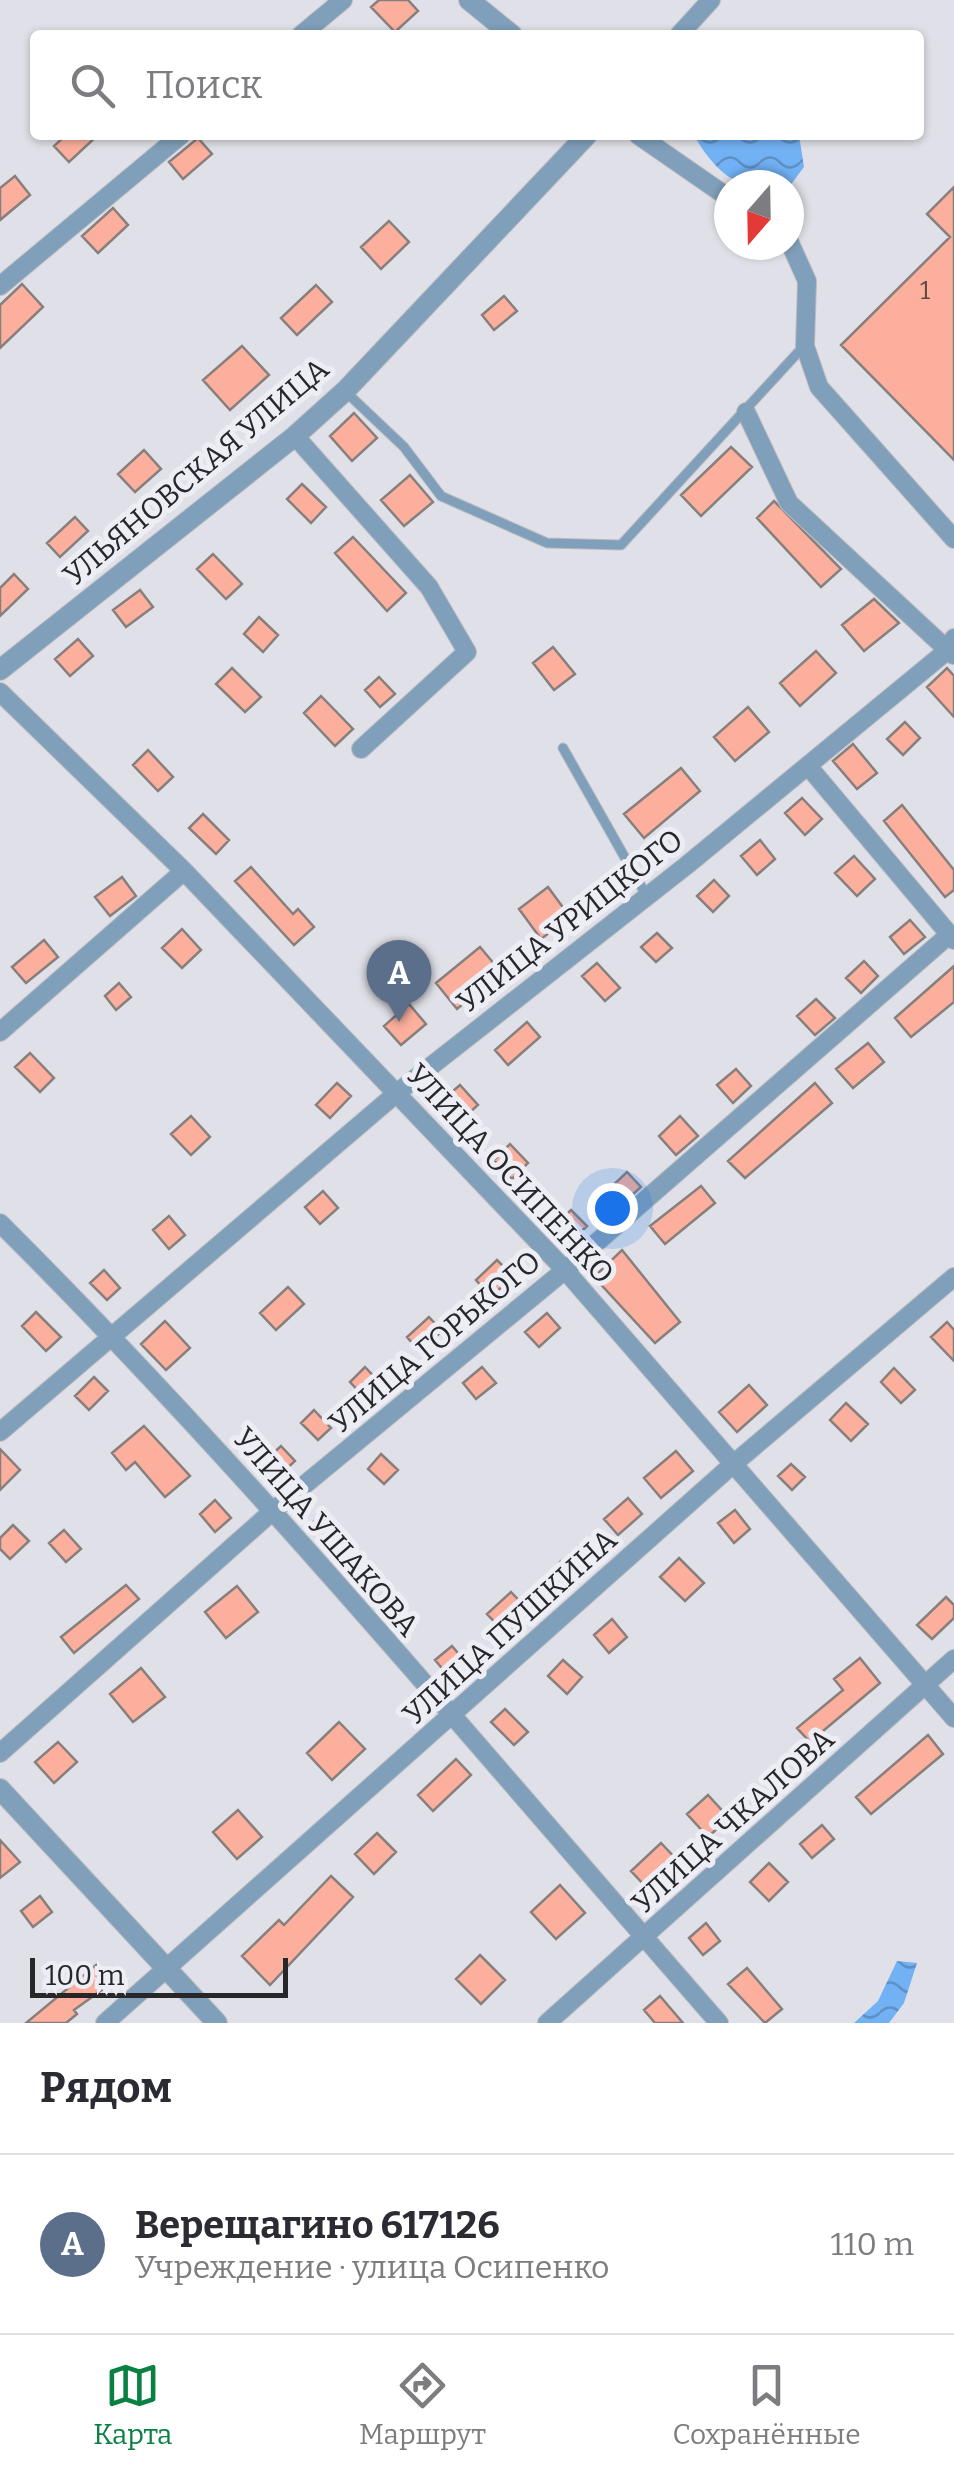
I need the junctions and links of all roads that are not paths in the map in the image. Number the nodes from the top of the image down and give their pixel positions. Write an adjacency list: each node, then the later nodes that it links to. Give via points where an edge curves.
1 (343, 0): 4 (street)
2 (469, 0): 5 (street)
3 (711, 0): 6 (street)
4 (307, 30)
5 (506, 30)
6 (684, 30)
7 (175, 140): 12 (street)
8 (581, 140): 14 (street, УЛЬЯНОВСКАЯ УЛИЦА)
9 (645, 140): 10 (street)
10 (714, 188)
11 (797, 260): 13 (street, via 807,281)
12 (0, 286)
13 (805, 346): 15 (lane); 17 (street, via 819,387)
14 (345, 391): 15 (lane, via 404,447 441,496 547,543 621,545); 16 (street, УЛЬЯНОВСКАЯ УЛИЦА)
15 (746, 412): 18 (street, via 789,503)
16 (295, 436): 19 (street, УЛЬЯНОВСКАЯ УЛИЦА); 22 (street, via 429,587 467,652)
17 (954, 538)
18 (952, 648): 23 (street, УЛИЦА УРИЦКОГО)
19 (0, 670)
20 (0, 692): 24 (street, УЛИЦА ОСИПЕНКО)
21 (563, 748): 25 (lane)
22 (362, 749)
23 (808, 766): 25 (street, УЛИЦА УРИЦКОГО); 26 (street)
24 (184, 871): 27 (street); 28 (street, УЛИЦА ОСИПЕНКО)
25 (646, 895): 28 (street, УЛИЦА УРИЦКОГО)
26 (952, 937): 30 (street, УЛИЦА ГОРЬКОГО)
27 (0, 1032)
28 (398, 1092): 30 (street, УЛИЦА ОСИПЕНКО); 32 (street, УЛИЦА УРИЦКОГО)
29 (0, 1223): 32 (street, УЛИЦА УШАКОВА)
30 (565, 1270): 34 (street, УЛИЦА ОСИПЕНКО); 35 (street, УЛИЦА ГОРЬКОГО)
31 (954, 1277): 34 (street, УЛИЦА ПУШКИНА)
32 (112, 1334): 33 (street, УЛИЦА УРИЦКОГО); 35 (street, УЛИЦА УШАКОВА)
33 (0, 1432)
34 (731, 1466): 37 (street, УЛИЦА ОСИПЕНКО); 38 (street, УЛИЦА ПУШКИНА)
35 (274, 1510): 38 (street, УЛИЦА УШАКОВА); 40 (street, УЛИЦА ГОРЬКОГО)
36 (954, 1658): 37 (street, УЛИЦА ЧКАЛОВА)
37 (926, 1682): 39 (street, УЛИЦА ОСИПЕНКО); 42 (street, УЛИЦА ЧКАЛОВА)
38 (451, 1717): 42 (street, УЛИЦА УШАКОВА); 43 (street, УЛИЦА ПУШКИНА)
39 (954, 1718)
40 (0, 1753)
41 (0, 1789): 43 (street)
42 (645, 1938): 46 (street, УЛИЦА ЧКАЛОВА); 47 (street, УЛИЦА УШАКОВА)
43 (168, 1968): 44 (street, УЛИЦА ПУШКИНА); 45 (street)
44 (105, 2023)
45 (218, 2023)
46 (547, 2023)
47 (719, 2023)

